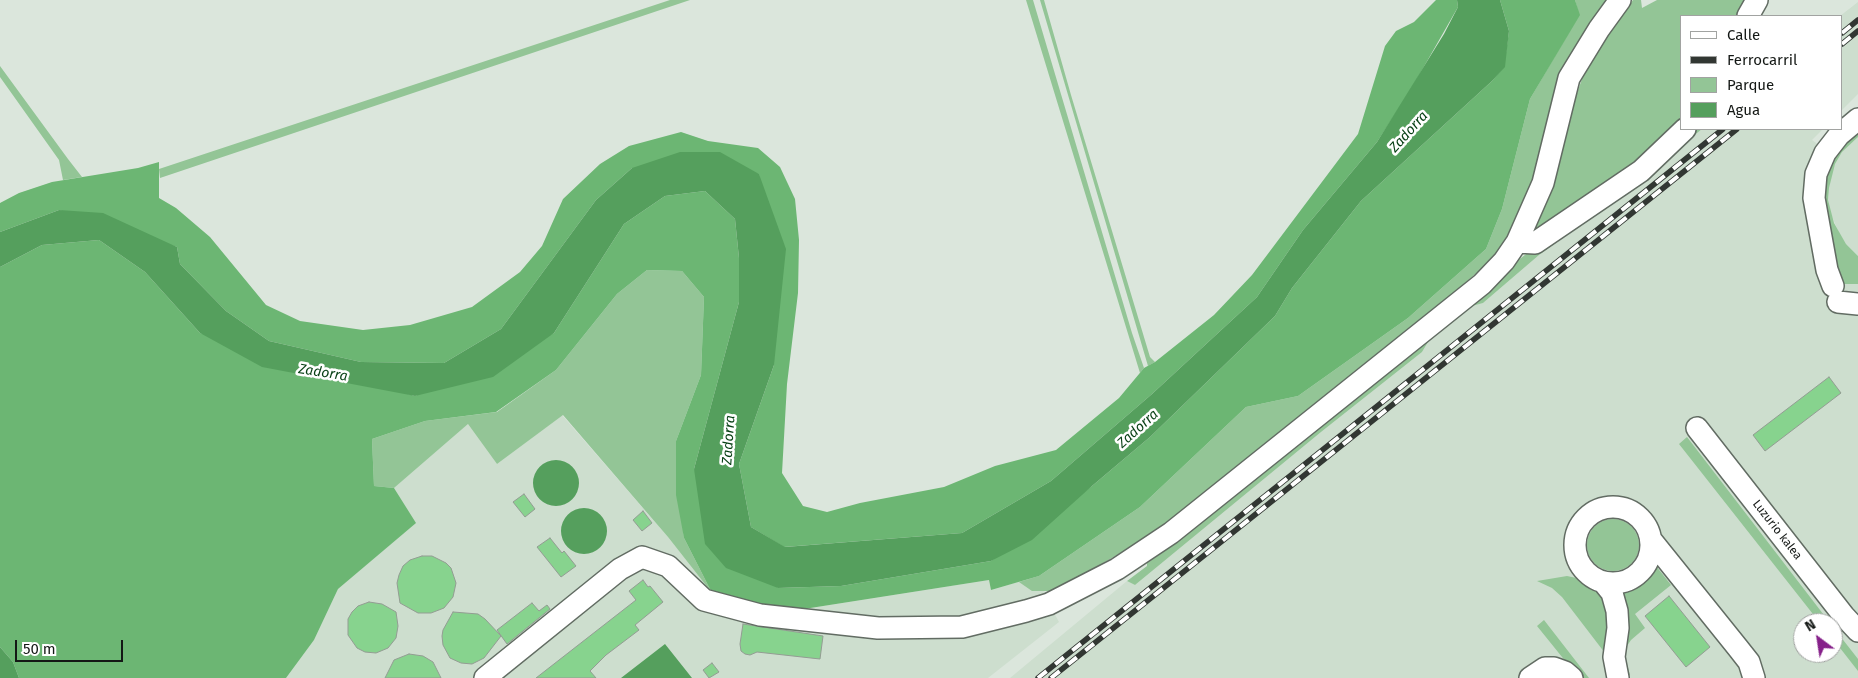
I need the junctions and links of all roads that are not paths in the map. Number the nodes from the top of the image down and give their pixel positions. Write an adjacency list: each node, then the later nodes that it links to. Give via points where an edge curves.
1 (1620, 0): 6 (street, via 1598,29 1569,78 1543,182)
2 (1757, 0): 3 (street)
3 (1749, 15)
4 (1858, 119): 7 (street, via 1825,153 1816,174 1814,198 1827,270)
5 (1684, 130): 6 (street, via 1641,171 1535,244)
6 (1517, 242): 12 (street, via 1482,284 1171,533 1117,569 1049,604 962,627 878,628 760,615 704,600 668,566 642,557 620,569)
7 (1843, 297)
8 (1697, 428): 11 (street, Luzurio kalea)
9 (1652, 541): 10 (street, via 1650,559 1639,574 1623,583); 10 (street, via 1648,527 1639,516 1625,508 1609,507 1594,512 1582,523 1576,538 1576,554 1582,568); 16 (street, via 1749,662)
10 (1604, 583): 15 (street, via 1612,593 1617,611 1614,657)
11 (1858, 632)
12 (485, 678)
13 (1530, 678): 14 (street, via 1545,668 1554,668)
14 (1572, 678)
15 (1618, 678)
16 (1754, 678)

